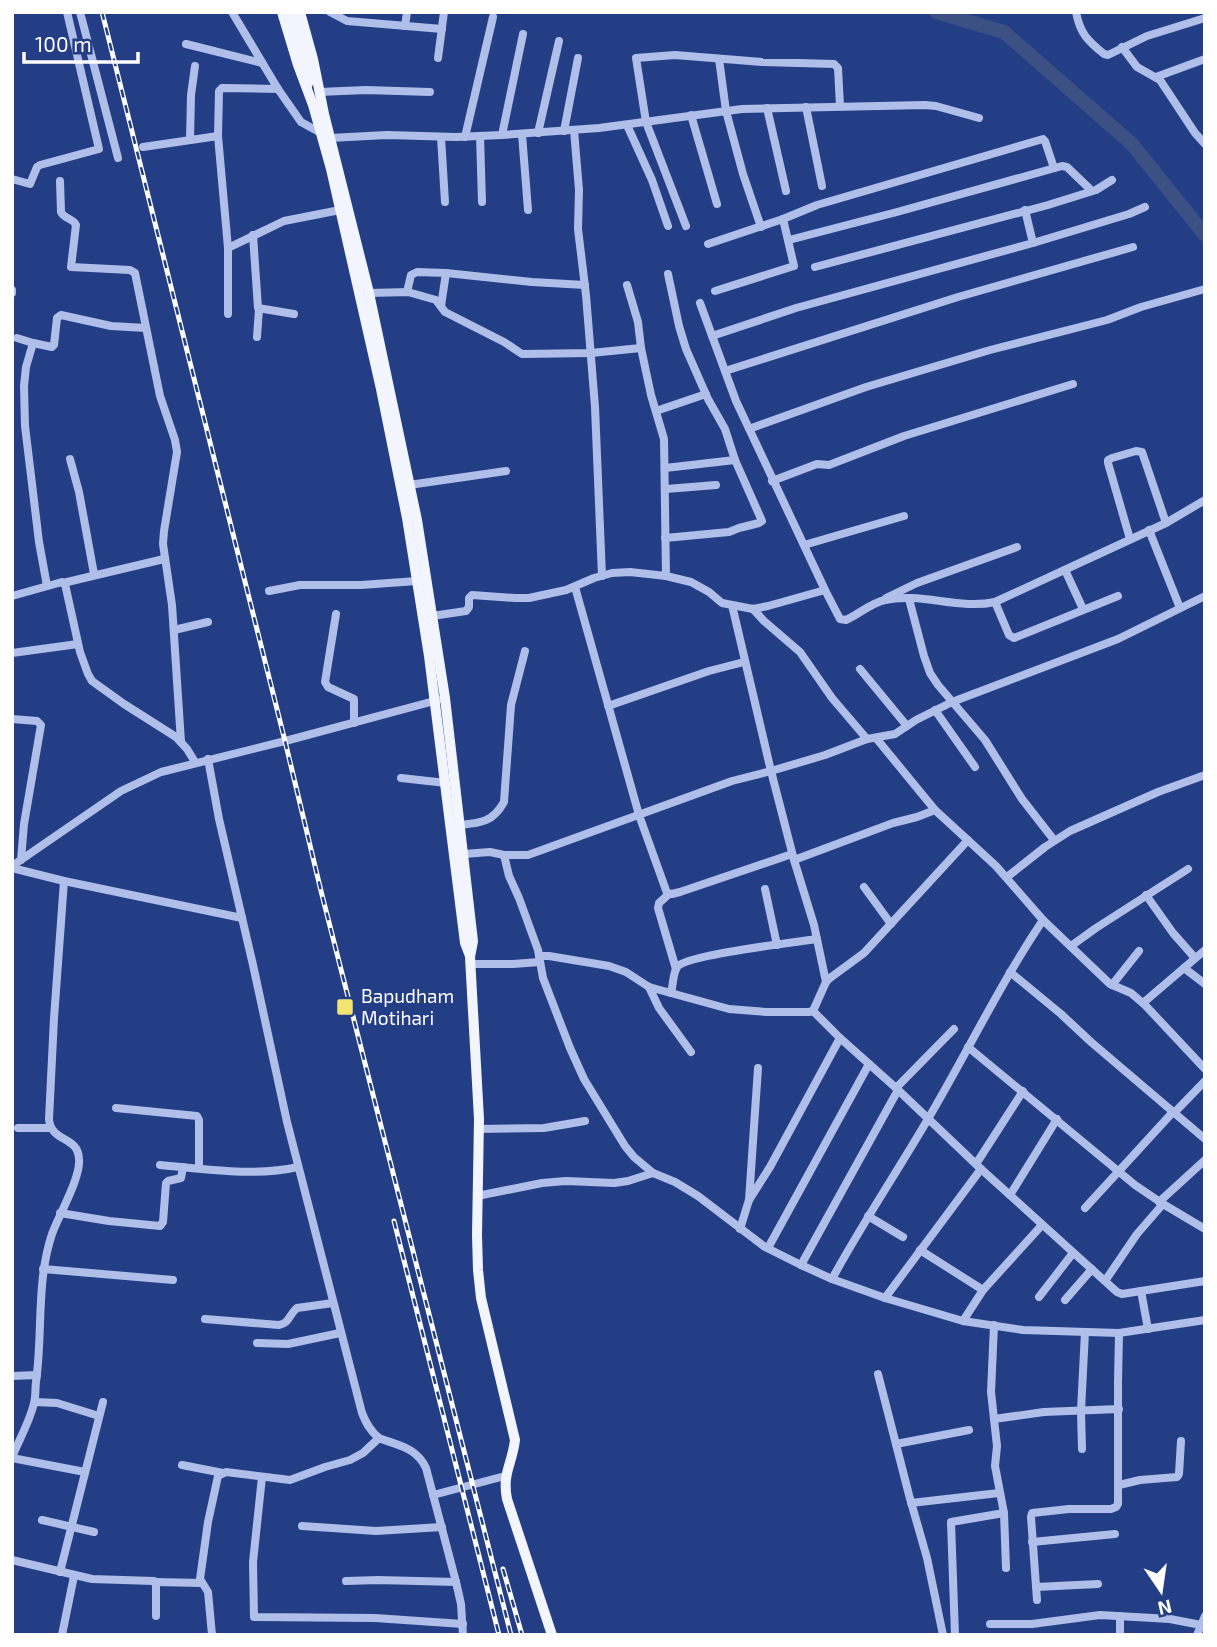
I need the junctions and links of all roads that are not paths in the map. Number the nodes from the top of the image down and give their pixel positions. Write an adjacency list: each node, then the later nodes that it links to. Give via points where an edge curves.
1 (67, 12): 53 (street, via 99,149 40,165 30,184)
2 (80, 12): 51 (street)
3 (232, 12): 23 (street)
4 (282, 12): 27 (main road)
5 (291, 12): 25 (main road)
6 (300, 12): 28 (main road)
7 (330, 12): 13 (street, via 347,21)
8 (407, 12): 13 (street)
9 (444, 12): 14 (street)
10 (1076, 12): 18 (street, via 1085,37 1104,54)
11 (493, 17): 47 (street)
12 (1205, 18): 18 (street)
13 (405, 26): 14 (street)
14 (442, 30): 19 (street)
15 (523, 34): 43 (street)
16 (559, 41): 40 (street)
17 (186, 44): 23 (street)
18 (1122, 47): 26 (street, via 1136,67)
19 (438, 58)
20 (578, 58): 39 (street)
21 (719, 59): 31 (street, via 836,64); 34 (street); 37 (street, via 636,58)
22 (1205, 59): 26 (street)
23 (262, 63): 29 (street)
24 (195, 66): 48 (street)
25 (309, 76): 27 (main road); 28 (main road)
26 (1156, 77): 49 (street)
27 (307, 88): 42 (main road)
28 (319, 88): 30 (street); 42 (main road)
29 (278, 89): 42 (street, via 300,122); 44 (street, via 220,89)
30 (430, 92)
31 (840, 106): 32 (street); 36 (street, via 925,105)
32 (807, 107): 33 (street); 56 (street)
33 (767, 108): 34 (street); 57 (street)
34 (726, 111): 35 (street); 69 (street)
35 (691, 115): 37 (street); 61 (street)
36 (979, 118)
37 (646, 122): 38 (street); 68 (street)
38 (627, 125): 39 (street); 67 (street)
39 (569, 131): 40 (street); 79 (street, via 579,190)
40 (538, 133): 41 (street)
41 (522, 134): 43 (street); 64 (street)
42 (326, 135): 46 (street); 63 (main road); 84 (main road)
43 (502, 135): 45 (street)
44 (218, 136): 48 (street); 74 (street)
45 (480, 136): 47 (street); 60 (street)
46 (441, 137): 47 (street); 59 (street)
47 (465, 137)
48 (190, 140): 50 (street)
49 (1205, 144)
50 (143, 147)
51 (118, 158)
52 (1054, 168): 58 (street, via 1066,166); 66 (street, via 1043,139); 71 (street)
53 (12, 179)
54 (1112, 180): 58 (street)
55 (60, 181): 90 (street, via 61,214 76,225 71,267 134,271)
56 (822, 186)
57 (786, 191)
58 (1092, 191): 65 (street)
59 (446, 202)
60 (482, 202)
61 (717, 204)
62 (1145, 207): 72 (street)
63 (340, 210): 70 (street, via 284,221); 123 (main road, via 405,505)
64 (528, 210)
65 (1025, 211): 72 (street); 76 (street)
66 (783, 219): 69 (street); 71 (street)
67 (668, 226)
68 (687, 226)
69 (761, 227): 73 (street)
70 (253, 235): 74 (street); 87 (street)
71 (789, 240): 82 (street, via 794,266)
72 (1033, 243): 92 (street, via 796,308)
73 (708, 244)
74 (228, 247): 88 (street)
75 (1133, 247): 97 (street)
76 (815, 267)
77 (446, 273): 79 (street); 83 (street, via 414,272); 86 (street)
78 (667, 274): 99 (street, via 683,340)
79 (584, 285): 96 (street)
80 (627, 285): 95 (street)
81 (1205, 289): 101 (street, via 866,387)
82 (715, 291)
83 (407, 292): 84 (street); 86 (street, via 436,300)
84 (369, 293): 107 (main road)
85 (700, 303): 92 (street)
86 (441, 306): 96 (street, via 522,354)
87 (259, 309): 89 (street); 91 (street)
88 (228, 314)
89 (294, 314)
90 (146, 328): 94 (street, via 61,315 53,347); 118 (street, via 177,452)
91 (257, 337)
92 (712, 337): 97 (street)
93 (17, 338): 94 (street)
94 (33, 343): 125 (street, via 26,367 24,414)
95 (641, 348): 96 (street); 100 (street)
96 (591, 354): 121 (street)
97 (725, 371): 101 (street)
98 (1073, 384): 106 (street)
99 (706, 394): 100 (street); 103 (street)
100 (656, 411): 104 (street, via 663,431)
101 (749, 429): 106 (street)
102 (70, 458): 120 (street)
103 (735, 460): 104 (street); 114 (street, via 761,522 729,532)
104 (665, 468): 109 (street)
105 (506, 471): 107 (street)
106 (772, 481): 116 (street)
107 (409, 485): 140 (main road)
108 (716, 485): 109 (street)
109 (666, 489): 114 (street)
110 (1205, 500): 112 (street)
111 (904, 516): 116 (street)
112 (1166, 523): 113 (street); 115 (street, via 1142,452 1112,458 1109,466)
113 (1149, 530): 115 (street); 136 (street)
114 (665, 538): 122 (street)
115 (1130, 539): 119 (street)
116 (804, 545): 127 (street)
117 (1017, 547): 133 (street)
118 (164, 559): 120 (street); 142 (street)
119 (1065, 570): 134 (street); 138 (street)
120 (94, 575): 124 (street)
121 (602, 576): 122 (street, via 630,572); 126 (street)
122 (666, 576): 135 (street, via 691,582)
123 (417, 581): 128 (street, via 300,585); 149 (main road)
124 (63, 583): 125 (street); 143 (street)
125 (47, 586): 129 (street)
126 (575, 587): 140 (street, via 529,597 472,595 466,611); 151 (street)
127 (825, 590): 133 (street, via 840,619); 137 (street)
128 (269, 591)
129 (12, 596)
130 (1118, 596): 138 (street)
131 (1205, 597): 136 (street)
132 (909, 599): 133 (street); 134 (street); 150 (street, via 927,666)
133 (883, 600)
134 (995, 602): 138 (street, via 1014,638)
135 (732, 605): 137 (street); 146 (street)
136 (1180, 608): 150 (street, via 1109,643)
137 (752, 609): 156 (street, via 800,652 832,698)
138 (1083, 609)
139 (336, 614): 154 (street, via 325,682 354,699)
140 (432, 616): 148 (main road)
141 (208, 622): 142 (street)
142 (174, 630): 157 (street)
143 (78, 644): 145 (street); 157 (street, via 92,681)
144 (525, 650): 167 (street, via 512,705 504,802 487,821)
145 (12, 653)
146 (744, 662): 151 (street); 161 (street)
147 (860, 669): 155 (street)
148 (444, 698): 149 (street); 167 (main road)
149 (433, 701): 154 (street); 164 (main road)
150 (952, 702): 152 (street); 168 (street, via 985,740)
151 (608, 706): 166 (street)
152 (935, 710): 155 (street); 160 (street)
153 (12, 719): 173 (street, via 41,725)
154 (354, 723): 158 (street)
155 (907, 726): 156 (street)
156 (872, 739): 161 (street); 165 (street)
157 (181, 742): 159 (street)
158 (208, 759): 159 (street); 182 (street)
159 (195, 762): 173 (street, via 121,791)
160 (975, 767)
161 (771, 771): 166 (street); 172 (street)
162 (1205, 775): 168 (street)
163 (401, 778): 164 (street)
164 (446, 783): 192 (main road)
165 (935, 810): 169 (street); 172 (street)
166 (639, 815): 171 (street, via 528,855); 180 (street)
167 (460, 825): 170 (main road)
168 (1054, 840): 176 (street)
169 (968, 841): 176 (street); 184 (street)
170 (464, 855): 171 (street); 192 (main road)
171 (504, 855): 191 (street)
172 (793, 857): 180 (street); 185 (street)
173 (21, 860): 174 (street)
174 (12, 867): 177 (street)
175 (1188, 869): 181 (street)
176 (1007, 877): 183 (street)
177 (64, 881): 182 (street); 219 (street)
178 (863, 887): 184 (street)
179 (765, 889): 186 (street)
180 (669, 894): 194 (street, via 658,908)
181 (1146, 895): 187 (street); 190 (street)
182 (242, 918): 225 (street)
183 (1043, 920): 187 (street); 195 (street)
184 (891, 924): 196 (street)
185 (817, 939): 186 (street); 196 (street)
186 (777, 944): 194 (street, via 683,962)
187 (1071, 946): 198 (street)
188 (1205, 950): 190 (street)
189 (1139, 951): 198 (street)
190 (1195, 958): 193 (street)
191 (539, 959): 192 (street); 199 (street, via 549,956 609,966); 229 (street, via 591,1093 625,1146)
192 (471, 961): 220 (main road)
193 (1184, 968): 197 (street); 201 (street)
194 (676, 969): 200 (street)
195 (1010, 972): 205 (street); 214 (street)
196 (826, 982): 202 (street)
197 (1205, 984)
198 (1112, 985): 201 (street)
199 (649, 987): 200 (street); 206 (street)
200 (671, 993): 202 (street, via 729,1009)
201 (1143, 1003): 209 (street)
202 (813, 1011): 204 (street)
203 (954, 1029): 211 (street)
204 (840, 1038): 207 (street); 232 (street)
205 (968, 1046): 212 (street); 215 (street)
206 (691, 1052)
207 (869, 1064): 211 (street); 241 (street)
208 (758, 1068): 232 (street)
209 (1205, 1069)
210 (1205, 1081): 214 (street)
211 (897, 1089): 215 (street); 244 (street)
212 (1023, 1091): 216 (street); 226 (street)
213 (116, 1108): 227 (street, via 197,1115)
214 (1174, 1113): 221 (street); 228 (street)
215 (928, 1119): 226 (street); 236 (street)
216 (1057, 1119): 228 (street); 230 (street)
217 (585, 1121): 220 (street, via 544,1128)
218 (18, 1128): 219 (street)
219 (50, 1128): 235 (street, via 79,1154)
220 (479, 1129): 231 (main road)
221 (1205, 1139)
222 (1205, 1160): 233 (street)
223 (159, 1165): 224 (street)
224 (183, 1167): 227 (street); 235 (street, via 181,1178 166,1183 160,1226)
225 (298, 1167): 227 (street, via 260,1172); 256 (street)
226 (978, 1167): 230 (street); 242 (street)
227 (199, 1168)
228 (1119, 1171): 233 (street); 234 (street)
229 (653, 1172): 231 (street, via 628,1181 542,1183); 238 (street, via 698,1196)
230 (1010, 1195): 237 (street)
231 (477, 1196): 284 (main road, via 481,1298 515,1440)
232 (749, 1200): 238 (street)
233 (1161, 1203): 239 (street); 249 (street)
234 (1085, 1208)
235 (60, 1213): 245 (street)
236 (868, 1216): 240 (street); 247 (street)
237 (1042, 1225): 243 (street); 251 (street)
238 (740, 1229): 241 (street)
239 (1205, 1229)
240 (903, 1237)
241 (768, 1248): 244 (street)
242 (920, 1250): 251 (street); 254 (street)
243 (1073, 1253): 246 (street); 253 (street)
244 (802, 1265): 247 (street)
245 (43, 1269): 248 (street); 267 (street)
246 (1091, 1269): 249 (street); 255 (street)
247 (832, 1279): 254 (street)
248 (173, 1280)
249 (1105, 1281): 252 (street, via 1119,1293)
250 (1205, 1281): 252 (street)
251 (983, 1290): 259 (street)
252 (1141, 1291): 261 (street)
253 (1039, 1297)
254 (885, 1298): 259 (street)
255 (1065, 1300)
256 (333, 1303): 257 (street, via 297,1308 279,1325); 263 (street)
257 (205, 1319)
258 (1205, 1320): 261 (street)
259 (963, 1321): 260 (street)
260 (994, 1325): 262 (street); 274 (street)
261 (1148, 1329): 264 (street)
262 (1086, 1332): 264 (street); 272 (street)
263 (340, 1333): 265 (street, via 288,1344); 276 (street, via 362,1413)
264 (1119, 1333): 271 (street)
265 (257, 1343)
266 (878, 1374): 278 (street)
267 (37, 1375): 268 (street); 269 (street)
268 (12, 1376)
269 (35, 1402): 273 (street, via 57,1403); 280 (street)
270 (103, 1402): 273 (street)
271 (1119, 1409): 272 (street); 286 (street)
272 (1081, 1410): 274 (street); 279 (street)
273 (99, 1416): 282 (street)
274 (993, 1419): 287 (street)
275 (969, 1430): 278 (street)
276 (379, 1438): 285 (street, via 350,1461 290,1480); 288 (street, via 420,1457)
277 (1181, 1441): 286 (street, via 1177,1477)
278 (896, 1444): 289 (street)
279 (1082, 1450)
280 (12, 1458): 282 (street)
281 (182, 1465): 283 (street)
282 (85, 1472): 294 (street)
283 (223, 1473): 285 (street); 305 (street, via 218,1476 208,1522)
284 (505, 1476): 288 (street); 318 (main road, via 514,1524)
285 (262, 1477): 312 (street, via 253,1562 254,1617)
286 (1119, 1485): 297 (street, via 1114,1508 1032,1513)
287 (999, 1493): 289 (street); 290 (street)
288 (433, 1495): 293 (street)
289 (911, 1503): 319 (street)
290 (1004, 1513): 299 (street); 320 (street, via 951,1522)
291 (42, 1520): 294 (street)
292 (302, 1526): 293 (street, via 376,1531)
293 (442, 1527): 304 (street)
294 (72, 1528): 295 (street); 300 (street)
295 (94, 1532)
296 (1115, 1534): 297 (street)
297 (1032, 1542): 307 (street)
298 (13, 1563): 300 (street)
299 (1006, 1568)
300 (60, 1572): 301 (street)
301 (74, 1576): 303 (street); 315 (street)
302 (346, 1581): 304 (street)
303 (155, 1582): 305 (street); 309 (street)
304 (456, 1582): 312 (street)
305 (202, 1583): 316 (street, via 208,1592)
306 (1098, 1584): 307 (street)
307 (1036, 1587): 308 (street)
308 (1037, 1600)
309 (156, 1616)
310 (1120, 1616): 313 (street); 314 (street); 321 (street)
311 (1205, 1616): 314 (street)
312 (463, 1624): 317 (street)
313 (990, 1624)
314 (1200, 1625): 322 (street)
315 (62, 1635)
316 (212, 1635)
317 (463, 1635)
318 (552, 1635)
319 (943, 1635)
320 (955, 1635)
321 (1120, 1635)
322 (1197, 1635)

